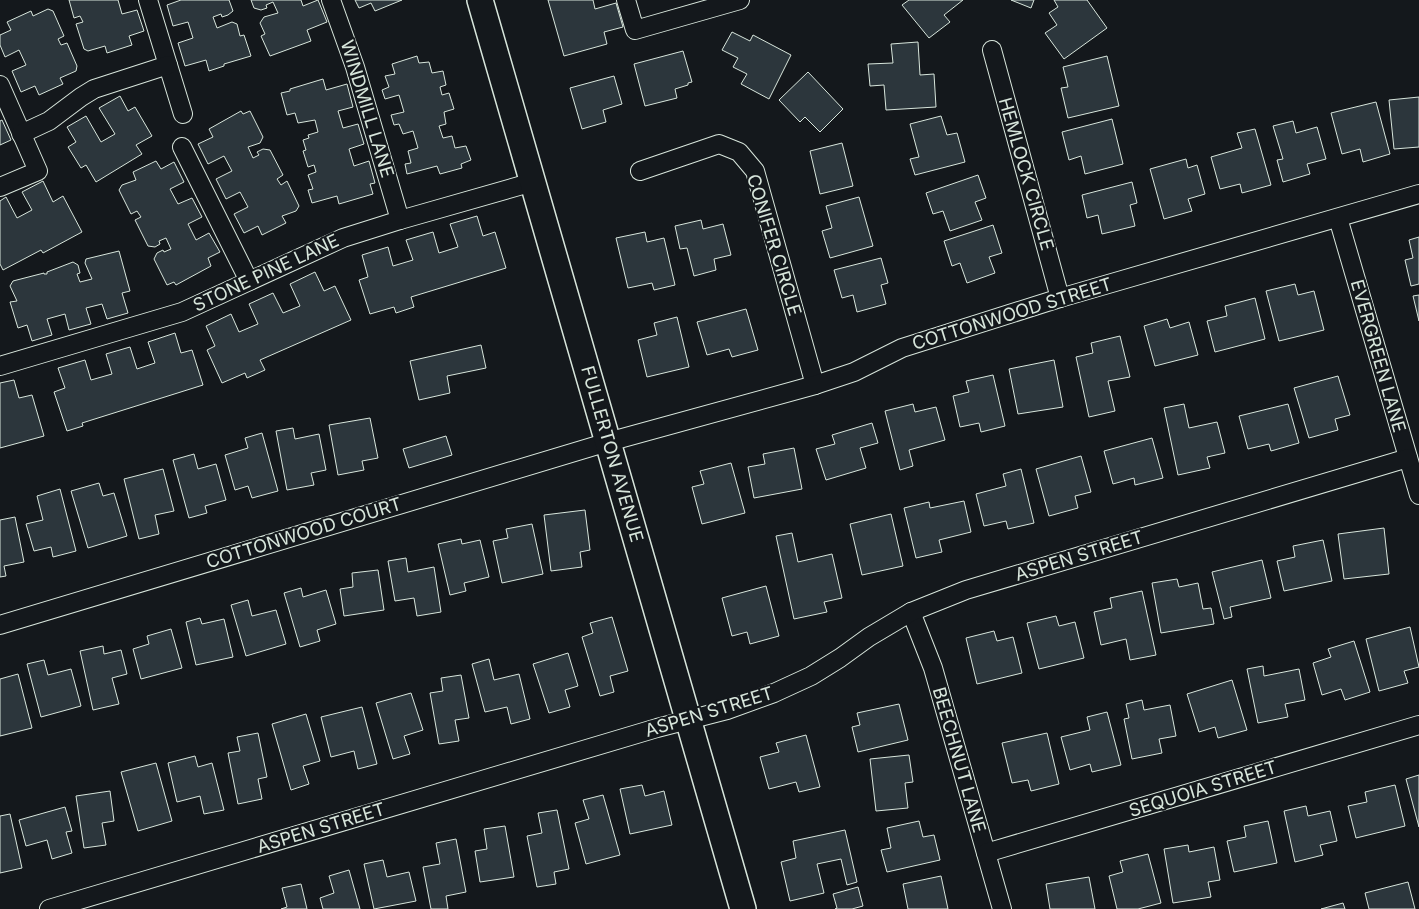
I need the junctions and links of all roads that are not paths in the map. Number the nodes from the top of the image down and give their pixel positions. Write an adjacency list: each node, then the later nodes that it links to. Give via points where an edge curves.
1 (148, 0): 7 (street)
2 (331, 0): 17 (street, WINDMILL LANE, via 355,67)
3 (480, 0): 13 (main road, FULLERTON AVENUE)
4 (626, 0): 5 (street, via 635,30)
5 (740, 0)
6 (992, 50): 19 (street, HEMLOCK CIRCLE)
7 (168, 65): 9 (street); 10 (street, via 94,89 49,121)
8 (0, 85): 10 (street)
9 (183, 114)
10 (22, 134): 14 (street, via 38,171)
11 (182, 147): 18 (street)
12 (640, 171): 21 (street, CONIFER CIRCLE, via 719,144 739,152 755,171)
13 (533, 182): 17 (street, STONE PINE LANE); 22 (main road, FULLERTON AVENUE)
14 (0, 187)
15 (1419, 194): 16 (street, COTTONWOOD STREET)
16 (1338, 218): 19 (street, COTTONWOOD STREET); 23 (street, EVERGREEN LANE)
17 (400, 220): 18 (street, STONE PINE LANE, via 343,238)
18 (249, 281): 20 (street, STONE PINE LANE, via 182,312)
19 (1060, 298): 21 (street, COTTONWOOD STREET, via 902,348 854,372)
20 (0, 366)
21 (816, 385): 22 (street, COTTONWOOD STREET)
22 (608, 442): 26 (street, COTTONWOOD COURT); 27 (main road, FULLERTON AVENUE)
23 (1408, 458): 24 (street, EVERGREEN LANE); 25 (street, ASPEN STREET, via 966,590)
24 (1419, 495)
25 (911, 612): 27 (street, ASPEN STREET, via 811,676 732,709); 29 (street, BEECHNUT LANE, via 933,668)
26 (0, 625)
27 (688, 719): 30 (street, ASPEN STREET); 31 (main road, FULLERTON AVENUE)
28 (1419, 725): 29 (street, SEQUOIA STREET)
29 (986, 853): 32 (street, BEECHNUT LANE)
30 (49, 909)
31 (743, 909)
32 (1002, 909)

